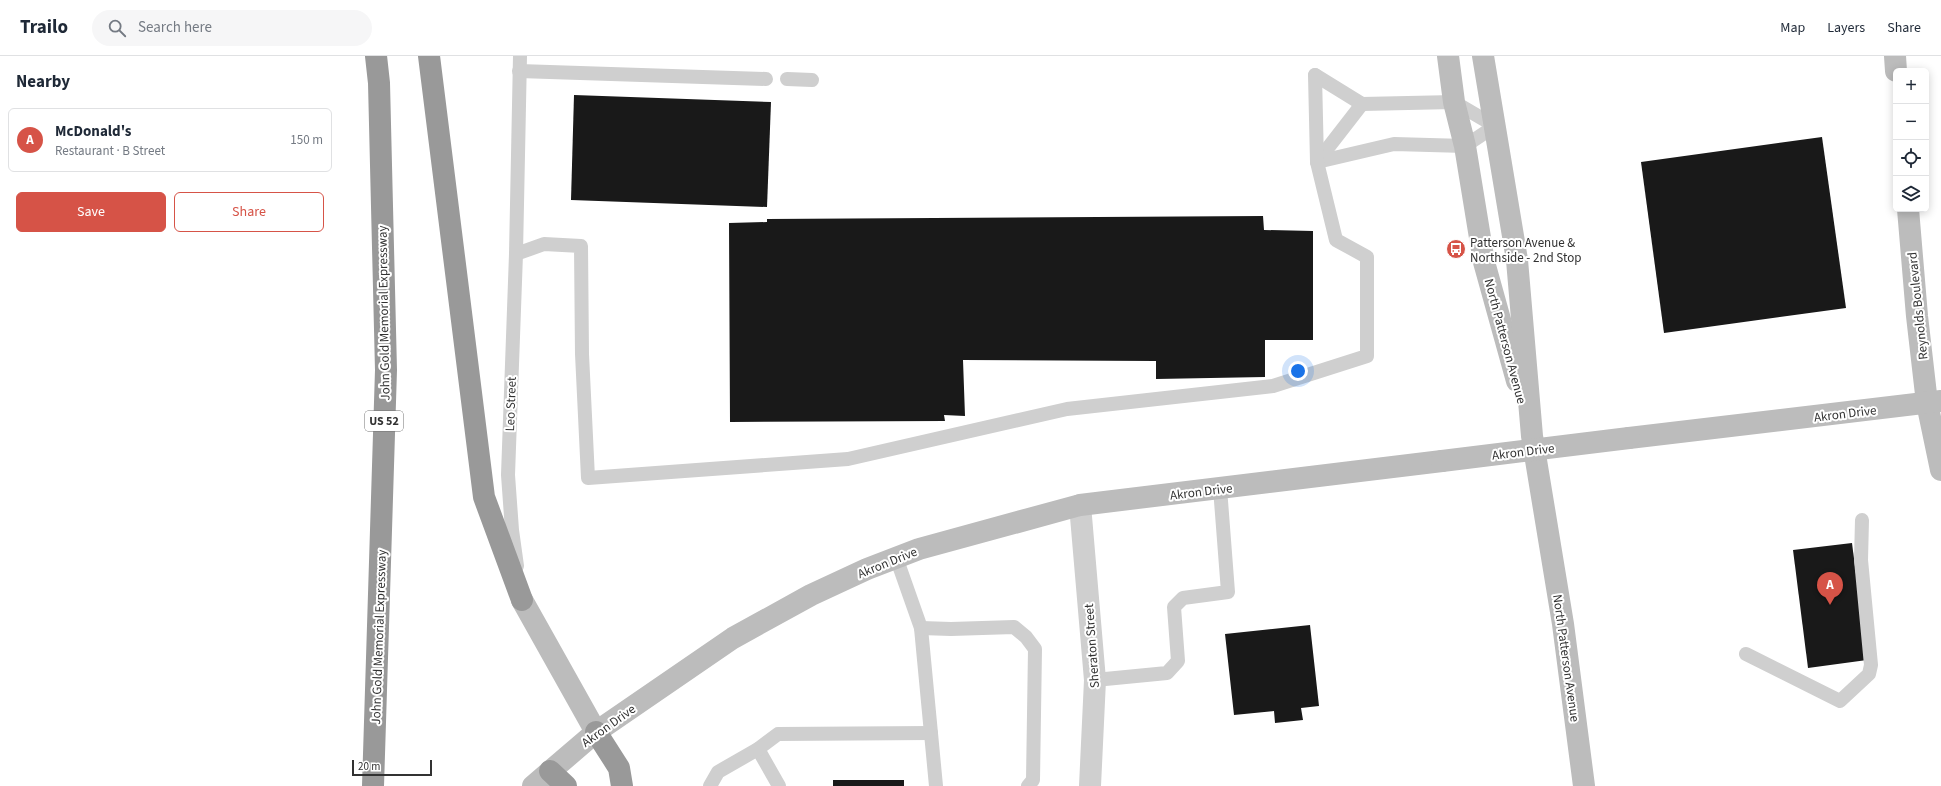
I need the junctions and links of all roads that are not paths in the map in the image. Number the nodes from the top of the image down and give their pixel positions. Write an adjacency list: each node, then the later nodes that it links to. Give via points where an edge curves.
1 (376, 56): 34 (highway, John Gold Memorial Expressway / US 52, via 379,83 386,370)
2 (429, 56): 26 (highway, via 484,497)
3 (520, 56): 8 (lane, Leo Street)
4 (1448, 56): 12 (main road, North Patterson Avenue)
5 (1483, 56): 14 (main road, North Patterson Avenue)
6 (1895, 56): 7 (main road)
7 (1896, 68)
8 (519, 71): 9 (lane); 18 (lane, Leo Street)
9 (766, 79)
10 (787, 79): 11 (lane)
11 (812, 80)
12 (1454, 102): 13 (lane); 14 (lane); 15 (main road, North Patterson Avenue)
13 (1362, 104): 16 (lane); 16 (lane, via 1315,75)
14 (1495, 126): 15 (lane); 20 (main road, North Patterson Avenue, via 1517,260)
15 (1465, 146): 16 (lane, via 1394,144); 20 (main road, North Patterson Avenue, via 1484,262)
16 (1316, 162): 18 (lane, via 1336,240 1367,257 1367,356 1273,386 1068,409 848,459 588,478 582,354 581,246 544,244)
17 (1908, 212): 19 (main road, Reynolds Boulevard, via 1917,316)
18 (516, 254): 26 (lane, Leo Street, via 508,475 512,530)
19 (1934, 402): 21 (main road, Reynolds Boulevard); 22 (main road, Akron Drive, bridge)
20 (1532, 436): 43 (main road, North Patterson Avenue, via 1563,624)
21 (1941, 470)
22 (1220, 488): 23 (main road, Akron Drive); 29 (lane, via 1228,592 1183,598 1174,607 1178,661 1167,673)
23 (1080, 506): 25 (main road, Akron Drive, via 919,548); 29 (street, Sheraton Street)
24 (1862, 520): 28 (lane, via 1861,560 1871,665 1869,674 1840,702)
25 (896, 557): 27 (lane); 30 (main road, Akron Drive, via 811,595 732,638)
26 (522, 600): 30 (main road, Leo Street)
27 (921, 628): 31 (lane); 41 (lane, via 1014,627 1035,649 1033,780)
28 (1746, 654)
29 (1095, 680): 42 (street, Sheraton Street)
30 (596, 732): 33 (main road, Akron Drive); 37 (highway, via 619,768)
31 (931, 733): 32 (lane, via 778,734); 40 (lane)
32 (758, 749): 38 (lane, via 718,772); 39 (lane)
33 (550, 771): 35 (main road, Akron Drive); 36 (highway)
34 (373, 786)
35 (532, 786)
36 (566, 786)
37 (622, 786)
38 (710, 786)
39 (779, 786)
40 (936, 786)
41 (1028, 786)
42 (1090, 786)
43 (1584, 786)

